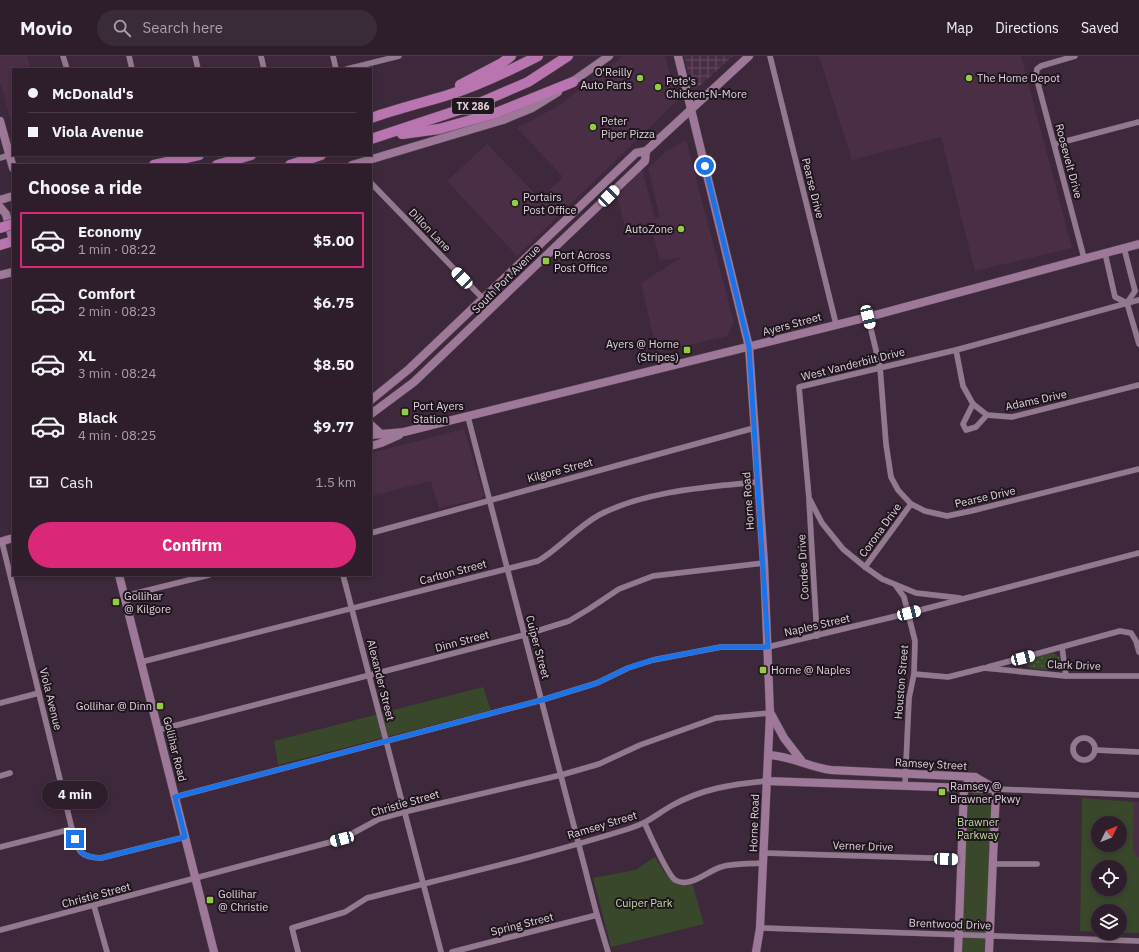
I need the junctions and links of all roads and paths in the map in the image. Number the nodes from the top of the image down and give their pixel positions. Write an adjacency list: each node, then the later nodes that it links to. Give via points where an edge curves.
1 (63, 56): 15 (street)
2 (129, 56): 16 (street)
3 (195, 56): 17 (street)
4 (261, 56): 18 (street)
5 (333, 56): 19 (street)
6 (399, 56): 20 (street)
7 (511, 56): 22 (highway)
8 (538, 56): 22 (highway, TX 286, via 497,78)
9 (568, 56): 27 (highway, TX 286, via 528,82 477,104)
10 (609, 56): 21 (main road)
11 (678, 56): 23 (main road, Horne Road)
12 (749, 56): 23 (main road, South Port Avenue)
13 (770, 56): 58 (street, Pearse Drive)
14 (1075, 56): 28 (street, Roosevelt Drive, via 1037,69 1036,76)
15 (67, 68)
16 (132, 68)
17 (198, 68)
18 (264, 68)
19 (336, 68)
20 (351, 68)
21 (573, 82): 27 (highway, via 526,103 439,129); 35 (main road, via 532,108 503,120)
22 (432, 100): 24 (highway, TX 286)
23 (692, 111): 29 (main road, South Port Avenue); 60 (main road, Horne Road)
24 (372, 118)
25 (0, 121): 30 (main road)
26 (1139, 122): 28 (street)
27 (374, 138)
28 (1055, 144): 52 (street, Roosevelt Drive)
29 (646, 151): 53 (main road, South Port Avenue, via 636,153); 56 (main road, South Port Avenue, via 645,161)
30 (11, 155): 34 (street)
31 (194, 156): 36 (highway)
32 (248, 156): 37 (highway)
33 (318, 156): 38 (highway)
34 (0, 158)
35 (368, 162): 39 (main road)
36 (158, 164)
37 (220, 164)
38 (293, 164)
39 (357, 164)
40 (372, 184): 53 (street, Dillon Lane)
41 (12, 196): 42 (main road)
42 (0, 200)
43 (0, 207): 46 (main road, via 6,214)
44 (12, 224): 45 (highway, bridge)
45 (0, 228)
46 (12, 237)
47 (12, 241): 48 (highway)
48 (1, 244)
49 (1139, 244): 50 (main road, Ayers Street)
50 (1124, 248): 51 (main road, Ayers Street); 55 (street, via 1135,291)
51 (1105, 252): 52 (main road, Ayers Street); 55 (street, via 1115,297)
52 (1084, 258): 57 (main road, Ayers Street)
53 (483, 299): 56 (street, Dillon Lane); 64 (main road, South Port Avenue, via 409,369)
54 (1139, 300): 55 (street, West Vanderbilt Drive)
55 (1128, 303): 59 (street); 61 (street, West Vanderbilt Drive)
56 (492, 308): 66 (main road, South Port Avenue, via 414,382)
57 (868, 317): 58 (main road, Ayers Street); 62 (street, Pearse Drive)
58 (836, 324): 60 (main road, Ayers Street)
59 (1139, 344)
60 (749, 347): 68 (main road, Ayers Street); 70 (main road, Horne Road)
61 (956, 350): 62 (street, West Vanderbilt Drive); 65 (street, via 963,386)
62 (880, 367): 77 (street, West Vanderbilt Drive, via 799,387); 79 (street, Pearse Drive, via 888,464 894,484)
63 (1139, 385): 67 (street, Adams Drive, via 1012,417)
64 (372, 399)
65 (973, 404): 67 (street); 67 (street, via 962,424 966,430 976,427)
66 (372, 413)
67 (987, 415)
68 (468, 417): 71 (main road, Ayers Street); 78 (street, Cuiper Street)
69 (372, 426): 72 (main road)
70 (754, 428): 76 (main road, Horne Road); 78 (street, Kilgore Street)
71 (404, 432): 72 (main road, Ayers Street); 74 (main road, Ayers Street)
72 (381, 434): 73 (main road, Ayers Street)
73 (372, 435)
74 (372, 446)
75 (1139, 469): 79 (street, Pearse Drive, via 947,516 925,512)
76 (758, 482): 84 (main road, Horne Road); 85 (street, Carlton Street, via 703,487 624,504 599,515 538,561)
77 (809, 498): 86 (street, West Vanderbilt Drive, via 822,523 843,549); 96 (street, Condee Drive)
78 (490, 500): 80 (street, Kilgore Street); 85 (street, Cuiper Street)
79 (911, 504): 86 (street, Corona Drive)
80 (372, 533)
81 (12, 538): 82 (main road)
82 (1, 542): 106 (street, Viola Avenue)
83 (1139, 553): 92 (street, Naples Street)
84 (764, 563): 95 (street, Dinn Street, via 653,576 619,589 589,610 569,620); 97 (main road, Horne Road)
85 (507, 568): 93 (street, Carlton Street); 95 (street, Cuiper Street)
86 (865, 568): 90 (street, West Vanderbilt Drive)
87 (119, 576): 91 (main road, Gollihar Road)
88 (204, 576): 91 (street)
89 (343, 576): 93 (street, Alexander Street)
90 (896, 585): 92 (street, West Vanderbilt Drive, via 916,593); 94 (street, Houston Street, via 904,596)
91 (125, 596): 100 (main road, Gollihar Road)
92 (964, 598): 94 (street, Naples Street)
93 (352, 610): 100 (street, Carlton Street); 103 (street, Alexander Street)
94 (909, 613): 96 (street, Naples Street); 102 (street, Houston Street, via 915,641)
95 (524, 635): 103 (street, Dinn Street); 107 (street, Cuiper Street)
96 (817, 636): 97 (street, Naples Street)
97 (768, 647): 107 (street, Naples Street, via 721,647 653,660 628,668 597,683); 109 (main road, Horne Road)
98 (1062, 647): 99 (street, via 1120,631 1131,633); 101 (street); 104 (street)
99 (1139, 652)
100 (142, 662): 110 (main road, Gollihar Road)
101 (984, 668): 102 (street, Clark Drive, via 948,677); 104 (street, Clark Drive)
102 (914, 674): 117 (street, Houston Street, via 909,698)
103 (370, 675): 110 (street, Dinn Street); 111 (street, Alexander Street)
104 (1066, 676): 105 (street, Clark Drive)
105 (1139, 676)
106 (39, 694): 108 (street); 129 (street, Viola Avenue)
107 (542, 700): 111 (street, Naples Street); 118 (street, Cuiper Street)
108 (0, 704)
109 (770, 713): 114 (main road, Horne Road); 115 (main road); 118 (street, Christie Street, via 716,718 640,745 599,764)
110 (158, 730): 126 (main road, Gollihar Road)
111 (386, 740): 126 (street, Naples Street); 127 (street, Alexander Street)
112 (1095, 750): 113 (street)
113 (1139, 752)
114 (768, 755): 115 (main road, Ramsey Street); 121 (main road, Horne Road)
115 (800, 760): 117 (main road, Ramsey Street, via 831,770)
116 (10, 773): 119 (street)
117 (905, 773): 120 (main road, Ramsey Street); 122 (street, Houston Street)
118 (561, 775): 127 (street, Christie Street); 131 (street, Cuiper Street)
119 (0, 776)
120 (975, 777): 123 (main road, via 969,780); 124 (main road, Ramsey Street)
121 (766, 781): 122 (main road, Ramsey Street); 128 (street, Ramsey Street, via 708,790 671,806); 133 (main road, Horne Road)
122 (905, 785): 123 (main road, Ramsey Street)
123 (964, 788): 124 (main road, Ramsey Street); 134 (main road)
124 (996, 789): 125 (street, Ramsey Street); 136 (main road)
125 (1139, 796)
126 (175, 797): 130 (main road, Gollihar Road)
127 (404, 812): 138 (street, Christie Street, via 379,819 342,839); 139 (street, Alexander Street)
128 (645, 824): 131 (street, Ramsey Street); 135 (street, via 675,880 695,880 722,866)
129 (72, 829): 130 (street, Viola Avenue, via 78,849 87,857 101,858); 132 (street)
130 (185, 837): 138 (main road, Gollihar Road)
131 (579, 845): 139 (street, Ramsey Street); 141 (street, Cuiper Street)
132 (0, 847)
133 (764, 852): 134 (street, Verner Drive); 135 (main road, Horne Road)
134 (961, 860): 144 (main road)
135 (763, 863): 142 (main road, Horne Road)
136 (993, 864): 137 (street); 145 (main road)
137 (1037, 864)
138 (196, 878): 140 (street, Christie Street); 148 (main road, Gollihar Road)
139 (422, 884): 149 (street, Ramsey Street, via 367,898 345,912 292,928); 150 (street, Alexander Street)
140 (94, 906): 143 (street, Christie Street); 147 (street)
141 (597, 915): 151 (street, Spring Street); 152 (street, Cuiper Street)
142 (760, 928): 144 (street, Brentwood Drive); 153 (main road, Horne Road)
143 (0, 930)
144 (958, 933): 145 (street, Brentwood Drive); 154 (main road)
145 (990, 935): 146 (street, Brentwood Drive); 155 (main road)
146 (1139, 940)
147 (107, 952)
148 (214, 952)
149 (298, 952)
150 (440, 952)
151 (452, 952)
152 (608, 952)
153 (755, 952)
154 (958, 952)
155 (989, 952)

